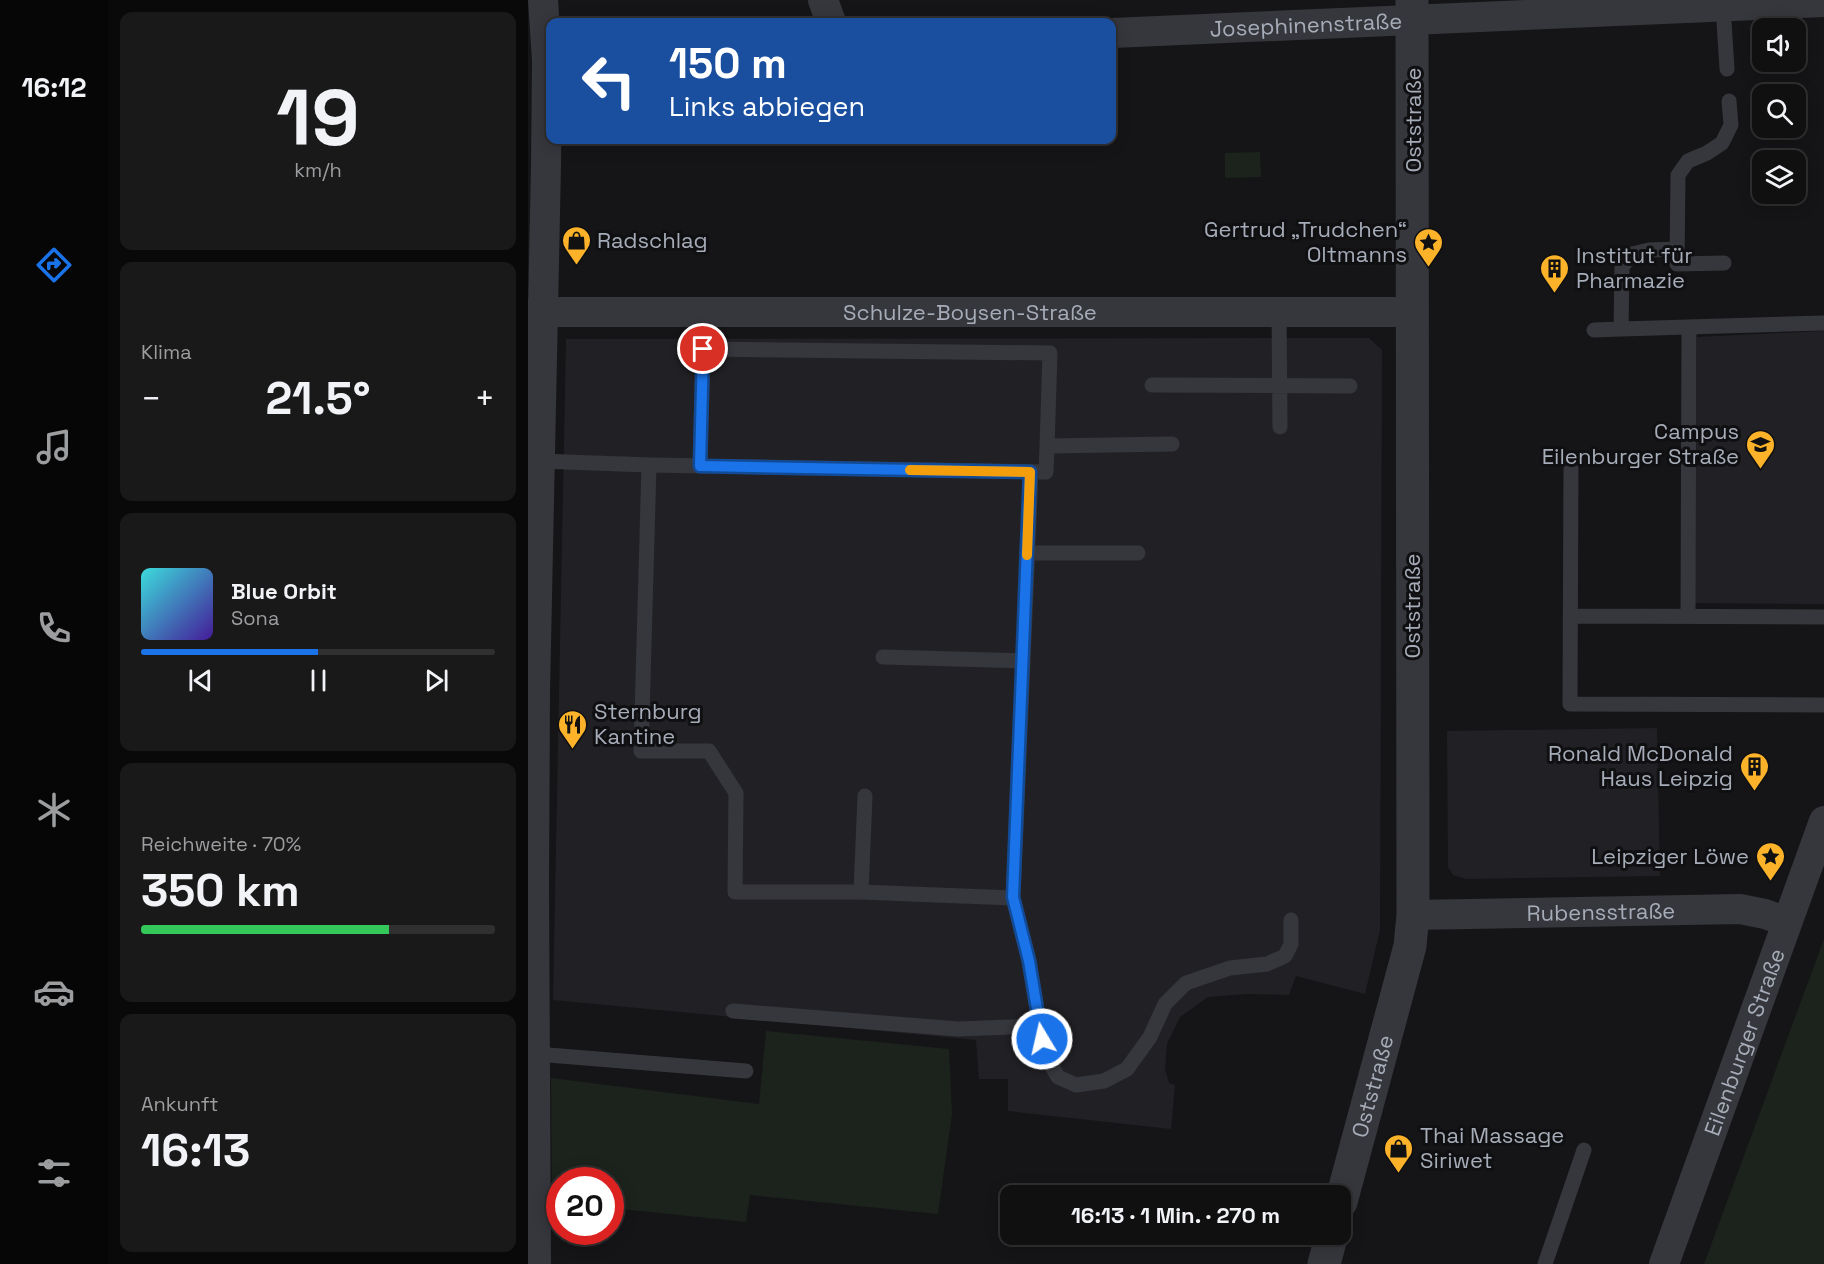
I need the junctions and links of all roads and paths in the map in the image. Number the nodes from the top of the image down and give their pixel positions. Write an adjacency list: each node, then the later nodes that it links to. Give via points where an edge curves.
1 (543, 0): 7 (street)
2 (823, 0): 6 (street)
3 (1806, 1): 4 (street, Josephinenstraße)
4 (1723, 6): 5 (street, Josephinenstraße); 9 (lane)
5 (1412, 9): 8 (street, Josephinenstraße); 15 (street, Oststraße)
6 (830, 18)
7 (546, 30)
8 (1116, 33)
9 (1727, 69)
10 (1729, 101): 12 (lane, via 1731,125 1722,143 1688,161 1678,175)
11 (546, 118): 16 (street)
12 (1677, 249): 13 (lane, via 1677,264); 19 (lane, via 1632,254 1622,267)
13 (1724, 263)
14 (1279, 312): 15 (street, Schulze-Boysen-Straße); 16 (street, Schulze-Boysen-Straße); 22 (lane)
15 (1413, 312): 46 (street, Oststraße)
16 (536, 313): 27 (street)
17 (1824, 323): 18 (lane)
18 (1689, 327): 19 (lane); 35 (lane)
19 (1621, 329): 20 (lane)
20 (1594, 330)
21 (1152, 385): 22 (lane)
22 (1279, 386): 23 (lane); 24 (lane)
23 (1350, 386)
24 (1280, 427)
25 (1172, 444): 26 (lane)
26 (1047, 446): 29 (lane, via 1050,353 703,349); 31 (lane, via 1046,472)
27 (540, 461): 28 (lane); 39 (street)
28 (650, 465): 29 (lane); 44 (lane, via 641,751 709,751 736,793 735,892)
29 (700, 466): 31 (lane)
30 (1570, 466): 34 (lane)
31 (1030, 472): 32 (lane)
32 (1027, 553): 33 (lane); 38 (lane)
33 (1138, 553)
34 (1570, 616): 35 (lane); 40 (lane, via 1570,704)
35 (1688, 616): 36 (lane)
36 (1824, 617)
37 (883, 657): 38 (lane)
38 (1023, 661): 45 (lane)
39 (532, 692): 43 (street)
40 (1824, 705)
41 (865, 796): 44 (lane)
42 (1824, 821): 48 (street, Eilenburger Straße)
43 (531, 886): 49 (street)
44 (861, 892): 45 (lane)
45 (1013, 897): 51 (lane)
46 (1413, 915): 48 (street, Rubensstraße, via 1740,909); 55 (street, Oststraße, via 1407,957)
47 (1291, 920): 51 (lane, via 1291,944 1285,956 1186,983 1165,1004 1150,1037 1128,1069 1104,1081 1076,1085 1058,1077 1044,1053)
48 (1787, 922): 60 (street, Eilenburger Straße)
49 (532, 1005): 52 (street)
50 (734, 1011): 51 (lane, via 958,1029)
51 (1040, 1026)
52 (536, 1054): 53 (lane); 57 (street)
53 (746, 1071)
54 (1584, 1150): 59 (lane)
55 (1346, 1185)
56 (1329, 1245): 58 (street)
57 (536, 1264)
58 (1324, 1264)
59 (1545, 1264)
60 (1664, 1264)

